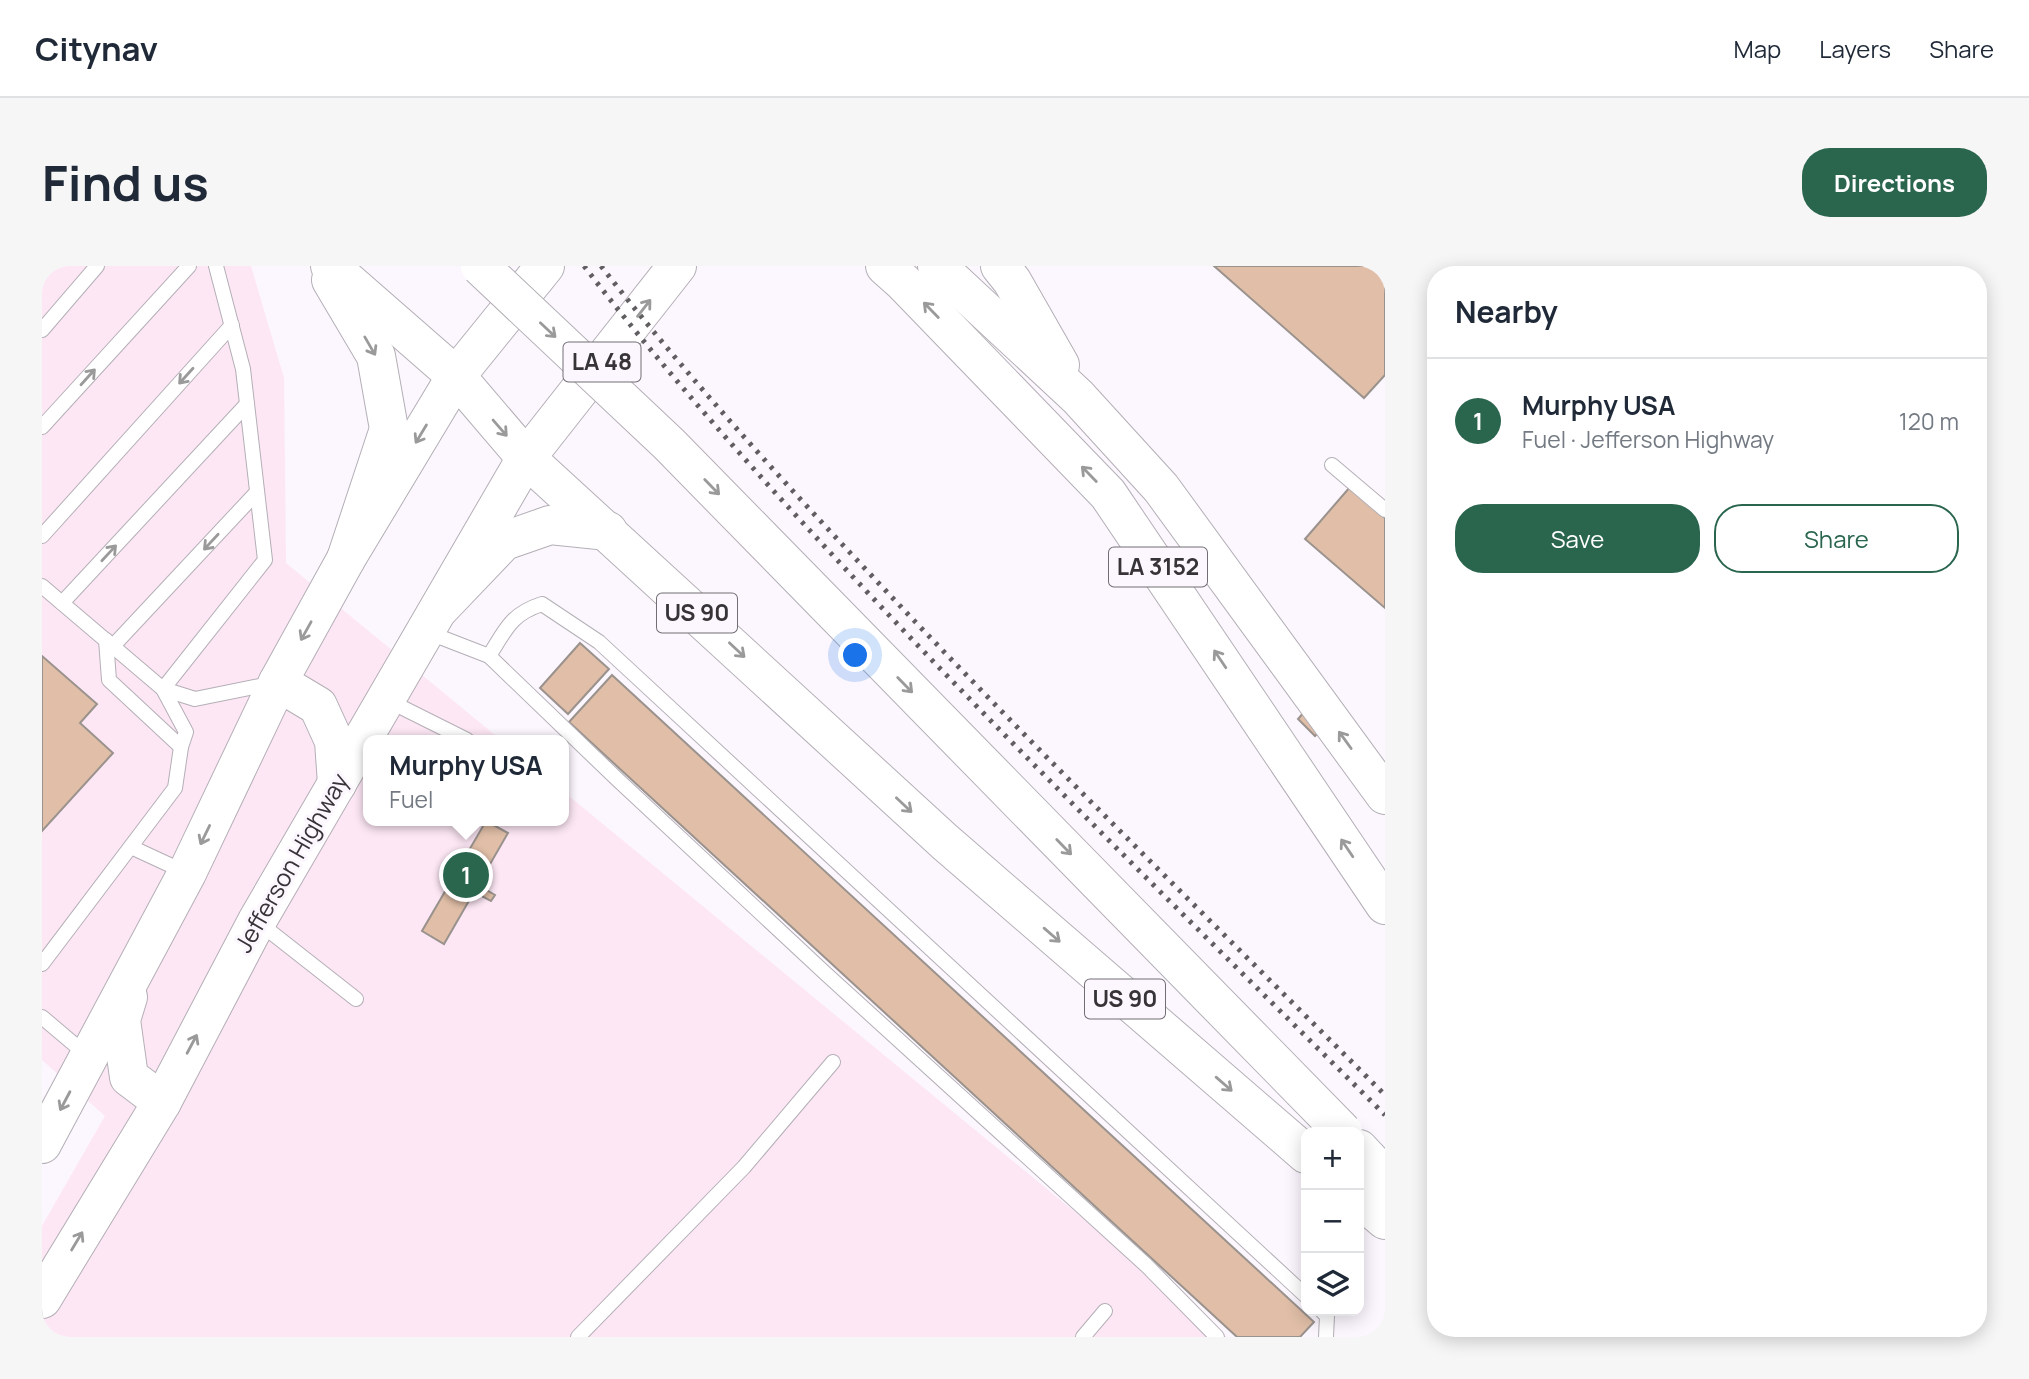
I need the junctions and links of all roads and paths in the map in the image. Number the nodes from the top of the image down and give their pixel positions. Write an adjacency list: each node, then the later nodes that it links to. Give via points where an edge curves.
1 (97, 266): 13 (lane)
2 (189, 266): 17 (lane, one-way to 2)
3 (216, 266): 12 (lane)
4 (323, 266): 24 (main road, one-way to 24, via 376,356 389,429)
5 (330, 266): 14 (main road)
6 (480, 266): 50 (main road, one-way to 50, bridge, via 669,444)
7 (545, 266): 14 (main road)
8 (677, 266): 18 (main road, Jefferson Highway / LA 48, one-way to 8)
9 (885, 266): 41 (main road, LA 3152, one-way to 9, via 1108,494)
10 (937, 266): 15 (main road)
11 (1000, 266): 15 (main road)
12 (232, 325): 16 (lane); 23 (lane, one-way to 23)
13 (42, 330)
14 (456, 376): 18 (main road, US 90, one-way to 18); 24 (main road, one-way to 24)
15 (1078, 397): 38 (main road, one-way to 15, via 1161,488)
16 (247, 404): 20 (lane); 26 (lane, one-way to 16)
17 (42, 427)
18 (526, 458): 22 (main road, US 90); 27 (main road, Jefferson Highway / LA 48)
19 (1332, 466): 21 (lane)
20 (257, 492): 28 (lane, one-way to 28); 31 (lane, via 265,560)
21 (1385, 510)
22 (608, 531): 27 (main road, via 550,525 503,541); 52 (main road, US 90, one-way to 52, via 945,842)
23 (42, 536)
24 (346, 559): 30 (main road, one-way to 30)
25 (42, 586): 26 (lane)
26 (62, 603): 28 (lane)
27 (432, 620): 29 (lane); 32 (main road, Jefferson Highway / LA 48)
28 (109, 643): 31 (lane); 36 (lane, via 109,680)
29 (489, 656): 57 (lane, via 512,619 542,604 599,642); 63 (lane, via 825,973 1146,1265)
30 (278, 682): 31 (lane, via 195,699); 37 (main road, via 318,706 334,741); 40 (main road, one-way to 40)
31 (163, 689): 36 (lane, via 186,732)
32 (386, 699): 33 (main road, Jefferson Highway / LA 48); 34 (lane)
33 (365, 735)
34 (457, 735)
35 (363, 739): 37 (main road, Jefferson Highway / LA 48)
36 (181, 747): 39 (lane, via 175,788)
37 (337, 784): 42 (main road, Jefferson Highway / LA 48)
38 (1385, 795)
39 (131, 847): 40 (lane); 43 (lane)
40 (187, 873): 44 (main road)
41 (1385, 905)
42 (257, 921): 45 (lane); 49 (main road, Jefferson Highway / LA 48, one-way to 42)
43 (42, 964)
44 (137, 968): 47 (main road); 49 (main road, via 121,1020 129,1077)
45 (356, 999)
46 (42, 1017): 47 (lane)
47 (89, 1056): 51 (main road, one-way to 51)
48 (833, 1062): 61 (lane, via 744,1167)
49 (162, 1102): 58 (main road, Jefferson Highway / LA 48, one-way to 49)
50 (1338, 1127)
51 (42, 1144)
52 (1301, 1150)
53 (1364, 1154): 54 (main road)
54 (1385, 1177)
55 (1364, 1202): 56 (main road)
56 (1385, 1220)
57 (1301, 1291)
58 (42, 1299)
59 (1105, 1311): 62 (lane)
60 (1326, 1316): 64 (lane)
61 (578, 1337)
62 (1083, 1337)
63 (1217, 1337)
64 (1326, 1337)

